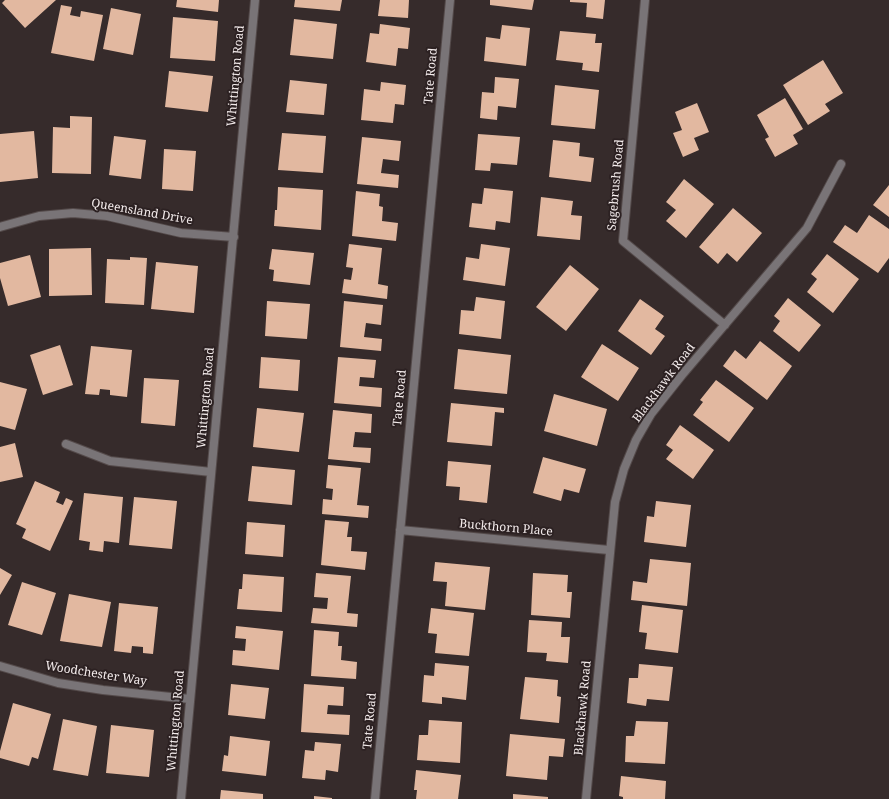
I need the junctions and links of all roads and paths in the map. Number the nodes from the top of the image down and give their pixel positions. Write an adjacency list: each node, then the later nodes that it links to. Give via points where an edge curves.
1 (255, 0): 6 (street, Whittington Road)
2 (450, 0): 10 (street, Tate Road)
3 (645, 0): 7 (street, Sagebrush Road, via 623,241)
4 (841, 164): 7 (street, Blackhawk Road, via 807,228)
5 (0, 227): 6 (street, Queensland Drive, via 39,216 73,213 107,216 181,233)
6 (234, 237): 9 (street, Whittington Road)
7 (725, 325): 11 (street, Blackhawk Road, via 651,414 636,440 614,502)
8 (66, 444): 9 (street, via 110,461)
9 (211, 472): 13 (street, Whittington Road)
10 (400, 530): 11 (street, Buckthorn Place); 15 (street, Tate Road)
11 (609, 550): 16 (street, Blackhawk Road)
12 (0, 666): 13 (street, Woodchester Way, via 58,683)
13 (190, 699): 14 (street, Whittington Road)
14 (181, 799)
15 (375, 799)
16 (586, 799)

